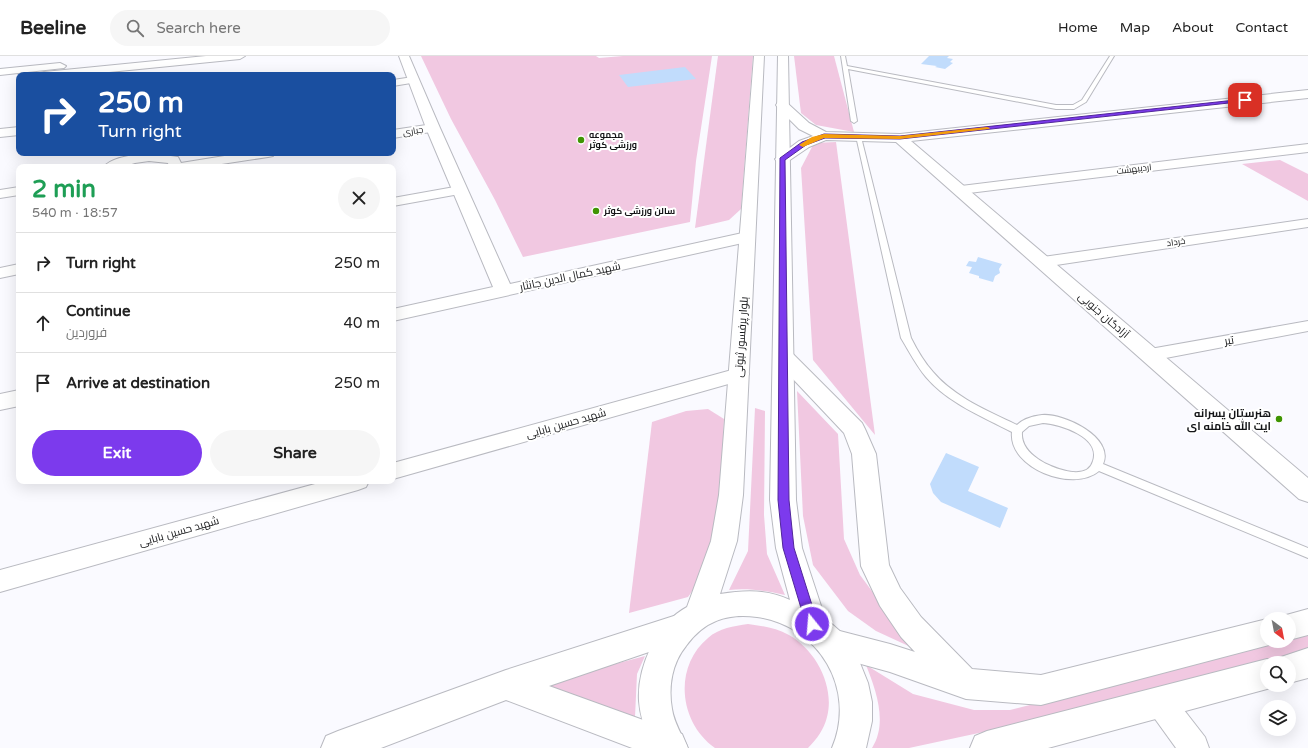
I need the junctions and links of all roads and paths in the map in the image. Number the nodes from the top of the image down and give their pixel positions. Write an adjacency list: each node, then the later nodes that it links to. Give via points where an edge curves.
1 (162, 56): 9 (street)
2 (235, 56): 10 (street)
3 (404, 56): 13 (street)
4 (759, 56): 39 (street, بلوار پرفسور ثبوتی)
5 (783, 56): 16 (street)
6 (843, 56): 8 (lane)
7 (1112, 56): 8 (lane, via 1084,101 1074,107 1056,107)
8 (845, 67): 17 (lane)
9 (0, 72)
10 (74, 72)
11 (16, 77): 12 (street)
12 (0, 79)
13 (413, 80): 14 (street); 20 (street)
14 (396, 83)
15 (1308, 94): 26 (street)
16 (782, 105): 24 (street, via 804,126); 29 (street)
17 (854, 121)
18 (16, 123): 19 (street)
19 (0, 125)
20 (433, 128): 23 (street, جباری); 33 (street)
21 (16, 131): 22 (street)
22 (0, 133)
23 (396, 134)
24 (824, 136): 25 (street); 29 (street, via 804,144)
25 (858, 137): 26 (street); 51 (lane, via 906,338 921,364 940,385 980,411)
26 (900, 138): 34 (street, آزادگان جنوبی)
27 (1308, 148): 34 (street, اردیبهشت)
28 (248, 156): 32 (street)
29 (782, 159): 47 (street)
30 (118, 164): 31 (street, via 141,158 160,157 173,160)
31 (175, 164)
32 (196, 164)
33 (460, 190): 37 (street); 43 (street)
34 (961, 190): 40 (street, آزادگان جنوبی)
35 (16, 191): 36 (street)
36 (0, 194)
37 (396, 201)
38 (1308, 223): 40 (street, خرداد)
39 (747, 237): 43 (street, شهید کمال الدین جانثار); 48 (street, بلوار پرفسور ثبوتی)
40 (1043, 262): 46 (street, آزادگان جنوبی)
41 (16, 270): 42 (street)
42 (0, 273)
43 (504, 291): 44 (street, شهید کمال الدین جانثار)
44 (396, 314)
45 (1308, 326): 46 (street, تیر)
46 (1150, 355): 55 (street, آزادگان جنوبی)
47 (783, 356): 61 (street, via 784,508 789,548); 66 (street, via 854,429 864,454 875,566 890,597 911,627)
48 (739, 374): 53 (street, شهید حسین بابایی); 58 (street, بلوار پرفسور ثبوتی, via 731,495 724,541)
49 (16, 399): 50 (street)
50 (0, 402)
51 (1017, 430): 52 (lane, via 1016,439 1023,453 1039,466 1052,472 1080,476); 52 (lane, via 1022,424 1043,418 1069,424 1091,439 1098,449)
52 (1098, 466): 56 (lane)
53 (396, 470)
54 (347, 484): 57 (street, شهید حسین بابایی)
55 (1308, 492)
56 (1308, 553)
57 (0, 582)
58 (689, 621): 61 (street, via 720,605 743,602 767,604 791,612); 67 (street); 70 (street, via 666,646 657,669 654,694 658,720)
59 (1308, 622): 60 (street)
60 (1296, 625)
61 (822, 633): 66 (street); 72 (street, via 846,664 854,689 857,715)
62 (1260, 635): 66 (street, via 1041,690)
63 (1308, 663): 64 (street)
64 (1296, 666)
65 (1260, 676): 68 (street)
66 (966, 684)
67 (506, 685): 70 (street); 71 (street)
68 (1160, 702): 69 (street); 74 (street)
69 (1019, 744): 73 (street)
70 (670, 747)
71 (338, 748)
72 (849, 748)
73 (988, 748)
74 (1194, 748)

